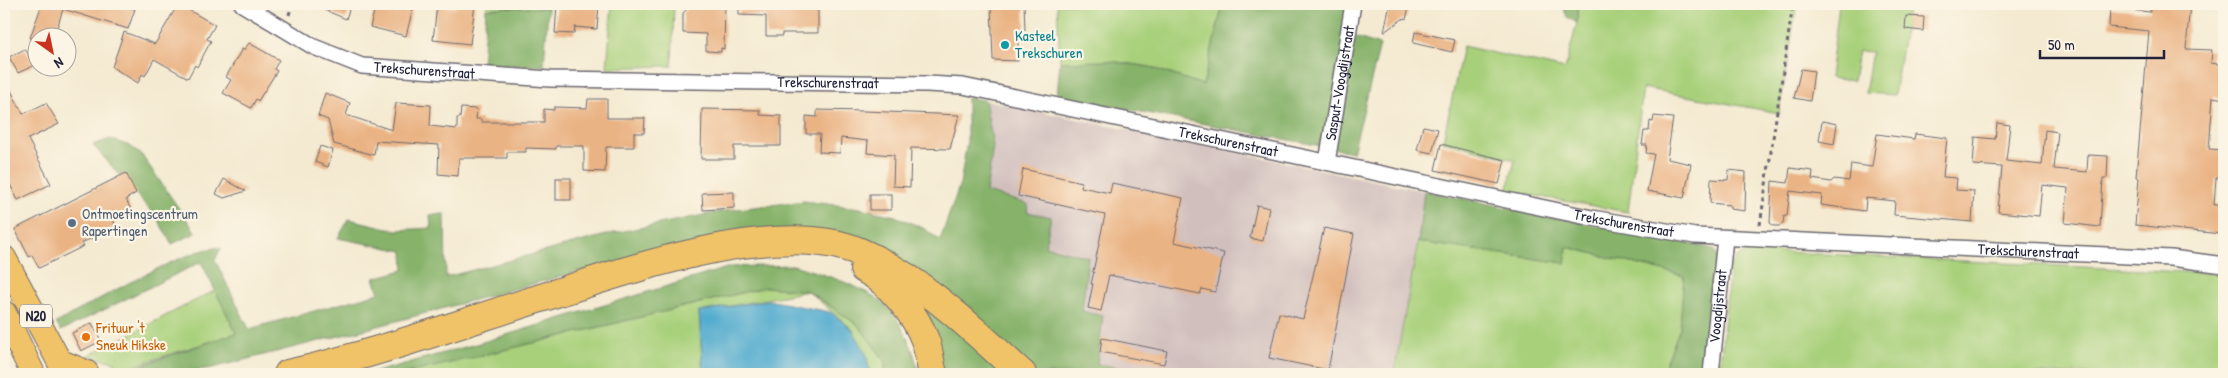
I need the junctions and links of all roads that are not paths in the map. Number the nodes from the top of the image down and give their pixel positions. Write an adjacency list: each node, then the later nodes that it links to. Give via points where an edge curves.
1 (242, 4): 3 (street, Trekschurenstraat, via 314,47 362,66 550,79 963,86)
2 (1353, 4): 3 (street, Sasput-Voogdijstraat)
3 (1327, 162): 4 (street, Trekschurenstraat, via 1618,223)
4 (1725, 238): 7 (street, Trekschurenstraat, via 2171,258); 14 (street, Voogdijstraat)
5 (754, 242): 11 (highway, via 688,254 401,343); 12 (highway, via 826,254 868,271 908,309 925,340); 13 (highway, via 792,239 828,242 860,251 932,292)
6 (4, 258): 9 (main road, N20)
7 (2224, 266)
8 (4, 313): 10 (main road, N20)
9 (71, 371)
10 (33, 374)
11 (288, 374)
12 (933, 374)
13 (1022, 374)
14 (1711, 374)

